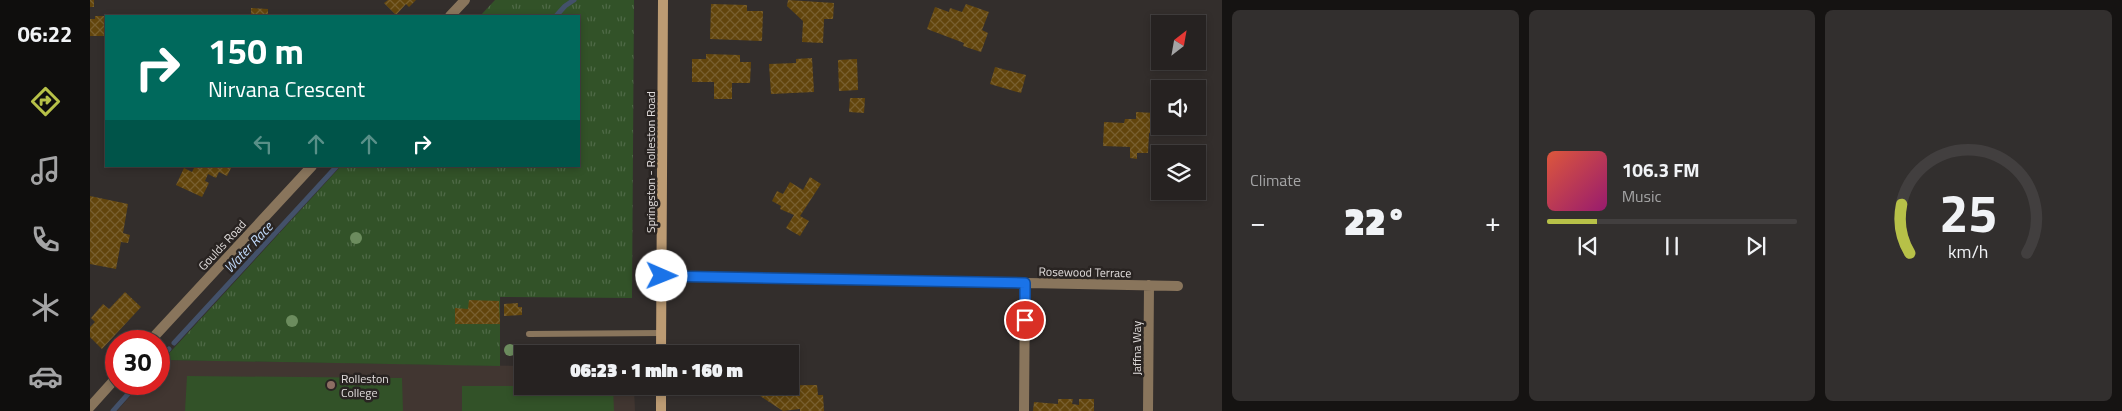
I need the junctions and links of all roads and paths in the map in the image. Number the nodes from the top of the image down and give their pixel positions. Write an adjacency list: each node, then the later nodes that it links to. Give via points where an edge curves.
1 (465, 0): 3 (street)
2 (663, 0): 5 (main road, Springston - Rolleston Road)
3 (451, 15)
4 (311, 167): 9 (street, Goulds Road)
5 (662, 276): 6 (street, Rosewood Terrace); 10 (main road, Springston - Rolleston Road)
6 (1025, 283): 7 (street, Rosewood Terrace); 17 (street)
7 (1149, 285): 8 (street, Rosewood Terrace); 18 (street, Jaffna Way)
8 (1178, 286)
9 (160, 330)
10 (661, 333): 11 (lane); 12 (main road, Springston - Rolleston Road)
11 (529, 334)
12 (661, 345)
13 (105, 390): 15 (street)
14 (661, 395): 16 (main road)
15 (90, 407)
16 (661, 411)
17 (1024, 411)
18 (1148, 411)

